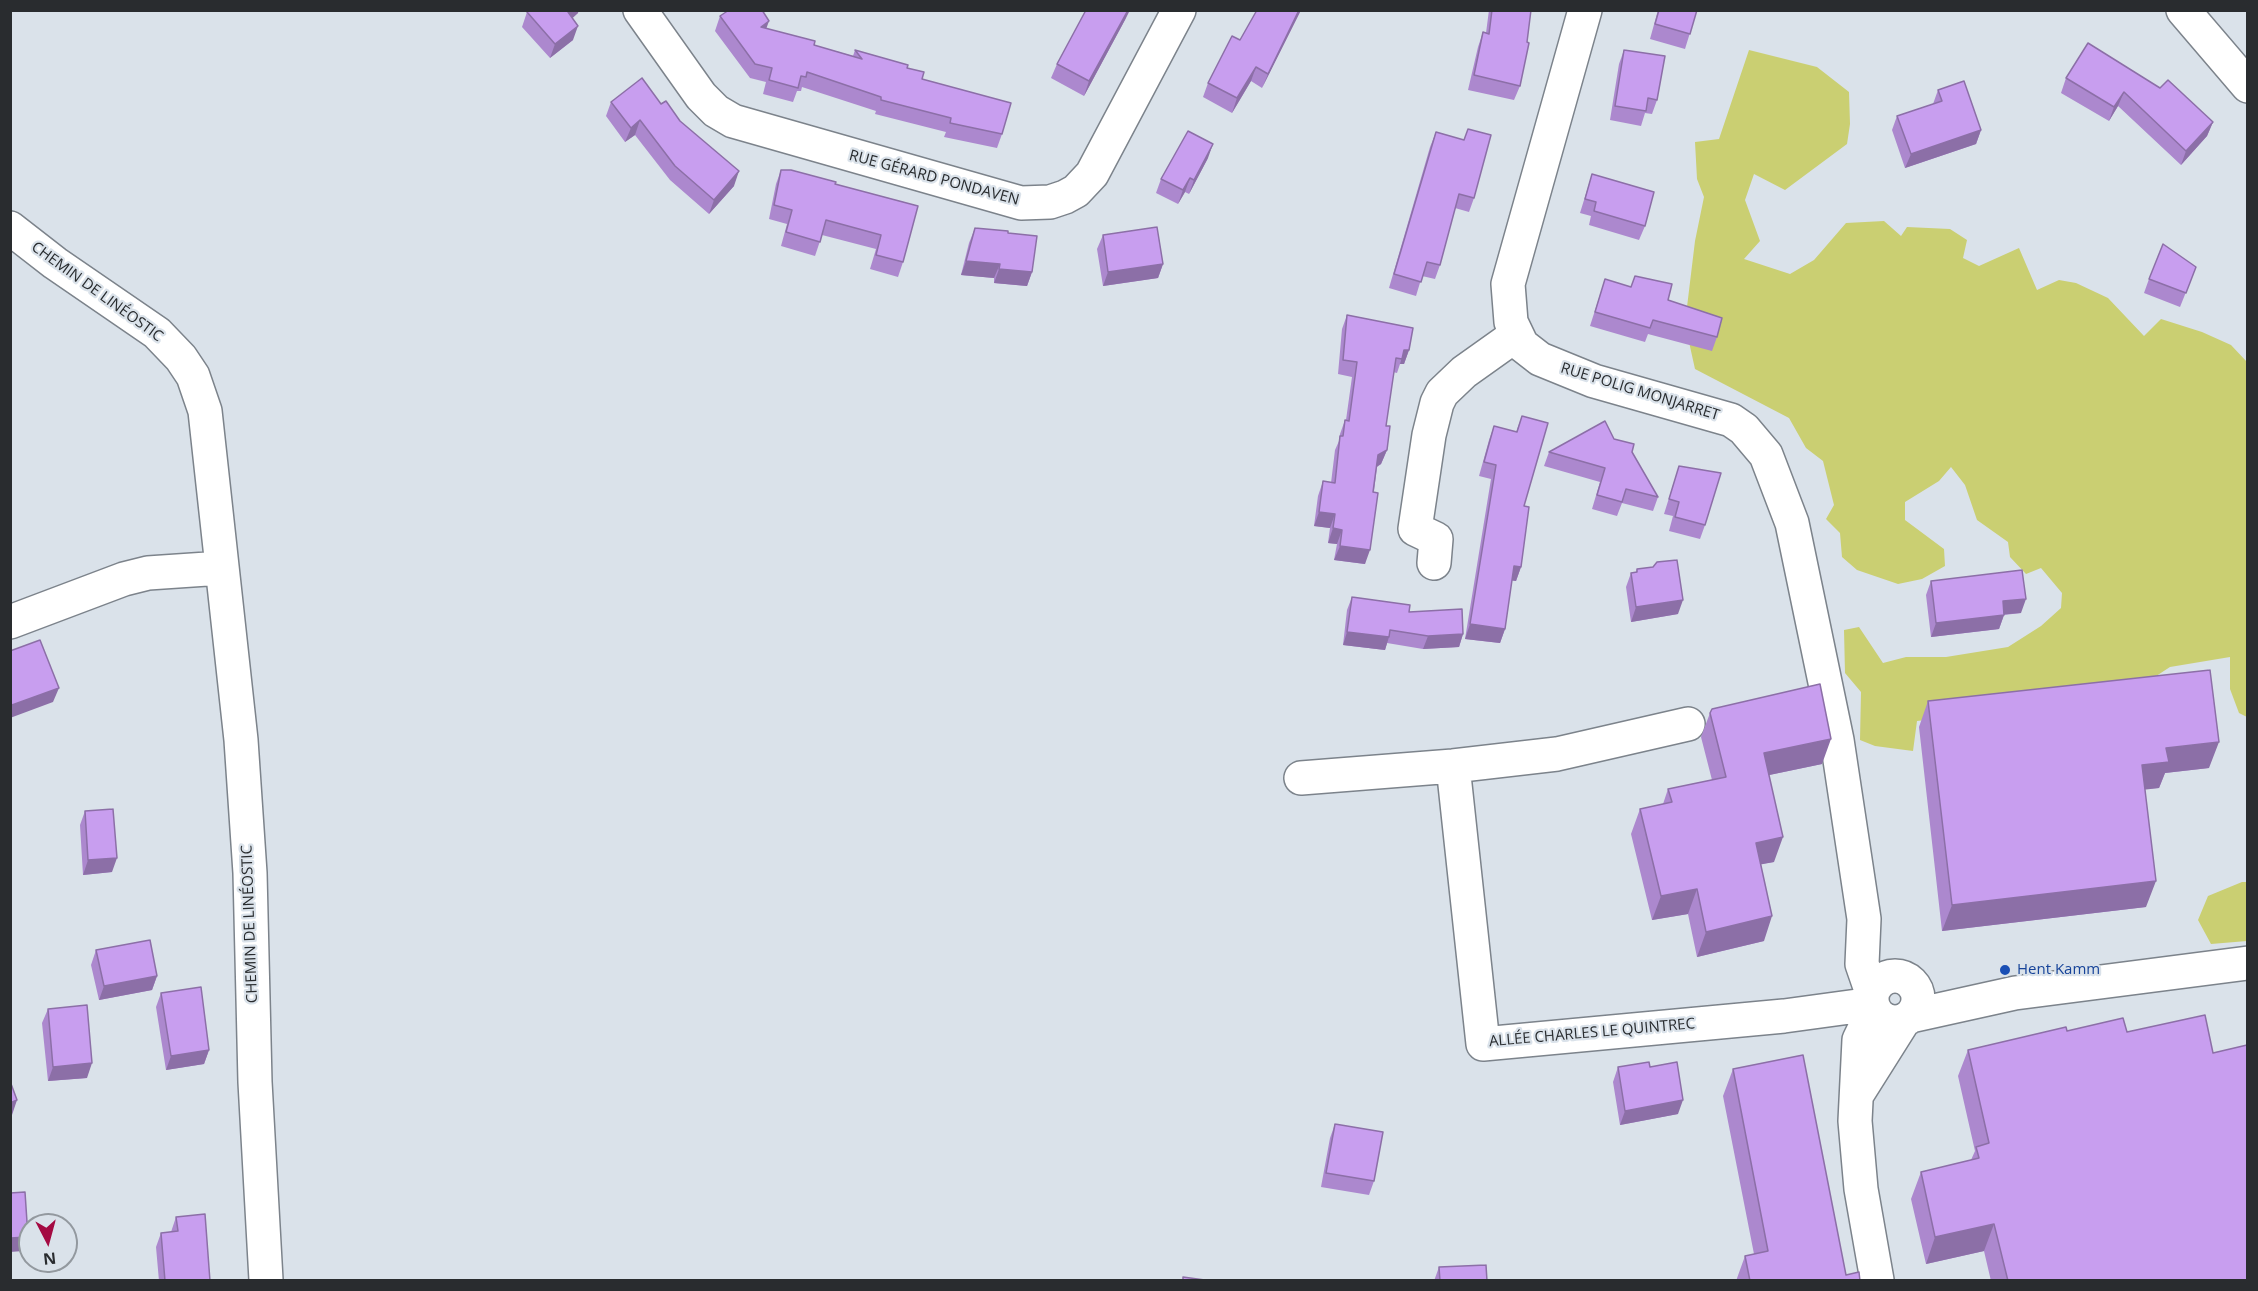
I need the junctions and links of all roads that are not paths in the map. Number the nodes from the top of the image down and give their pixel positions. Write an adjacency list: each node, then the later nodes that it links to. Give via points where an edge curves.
1 (1179, 10): 4 (street, RUE GÉRARD PONDAVEN, via 1092,174 1065,197 1036,203 1003,200 733,121 701,96)
2 (1585, 10): 7 (street, via 1508,284 1509,311)
3 (2183, 10): 5 (street)
4 (646, 13)
5 (2247, 86)
6 (10, 228): 9 (street, CHEMIN DE LINÉOSTIC, via 157,333 193,376 207,420)
7 (1516, 335): 8 (street, via 1464,372 1437,403 1415,529 1436,539); 14 (street, RUE POLIG MONJARRET, via 1529,352 1567,372 1731,420 1766,455 1786,503 1798,548 1838,740)
8 (1434, 562)
9 (222, 568): 10 (street, via 148,573 124,579); 21 (street, CHEMIN DE LINÉOSTIC, via 241,740 248,851)
10 (10, 622)
11 (1688, 724): 12 (street, via 1557,754)
12 (1453, 766): 13 (street); 18 (street, ALLÉE CHARLES LE QUINTREC, via 1483,1044 1784,1016)
13 (1300, 778)
14 (1864, 919): 16 (street, RUE POLIG MONJARRET); 18 (street, RUE POLIG MONJARRET, via 1862,964)
15 (2247, 963): 17 (street)
16 (1907, 979): 17 (street); 18 (street, via 1897,975 1883,979); 19 (street, via 1918,1000)
17 (2015, 993): 19 (street)
18 (1873, 1002): 19 (street, via 1886,1021); 20 (street, via 1859,1040)
19 (1907, 1018): 20 (street)
20 (1858, 1093): 22 (street, via 1856,1148)
21 (266, 1281)
22 (1877, 1281)

